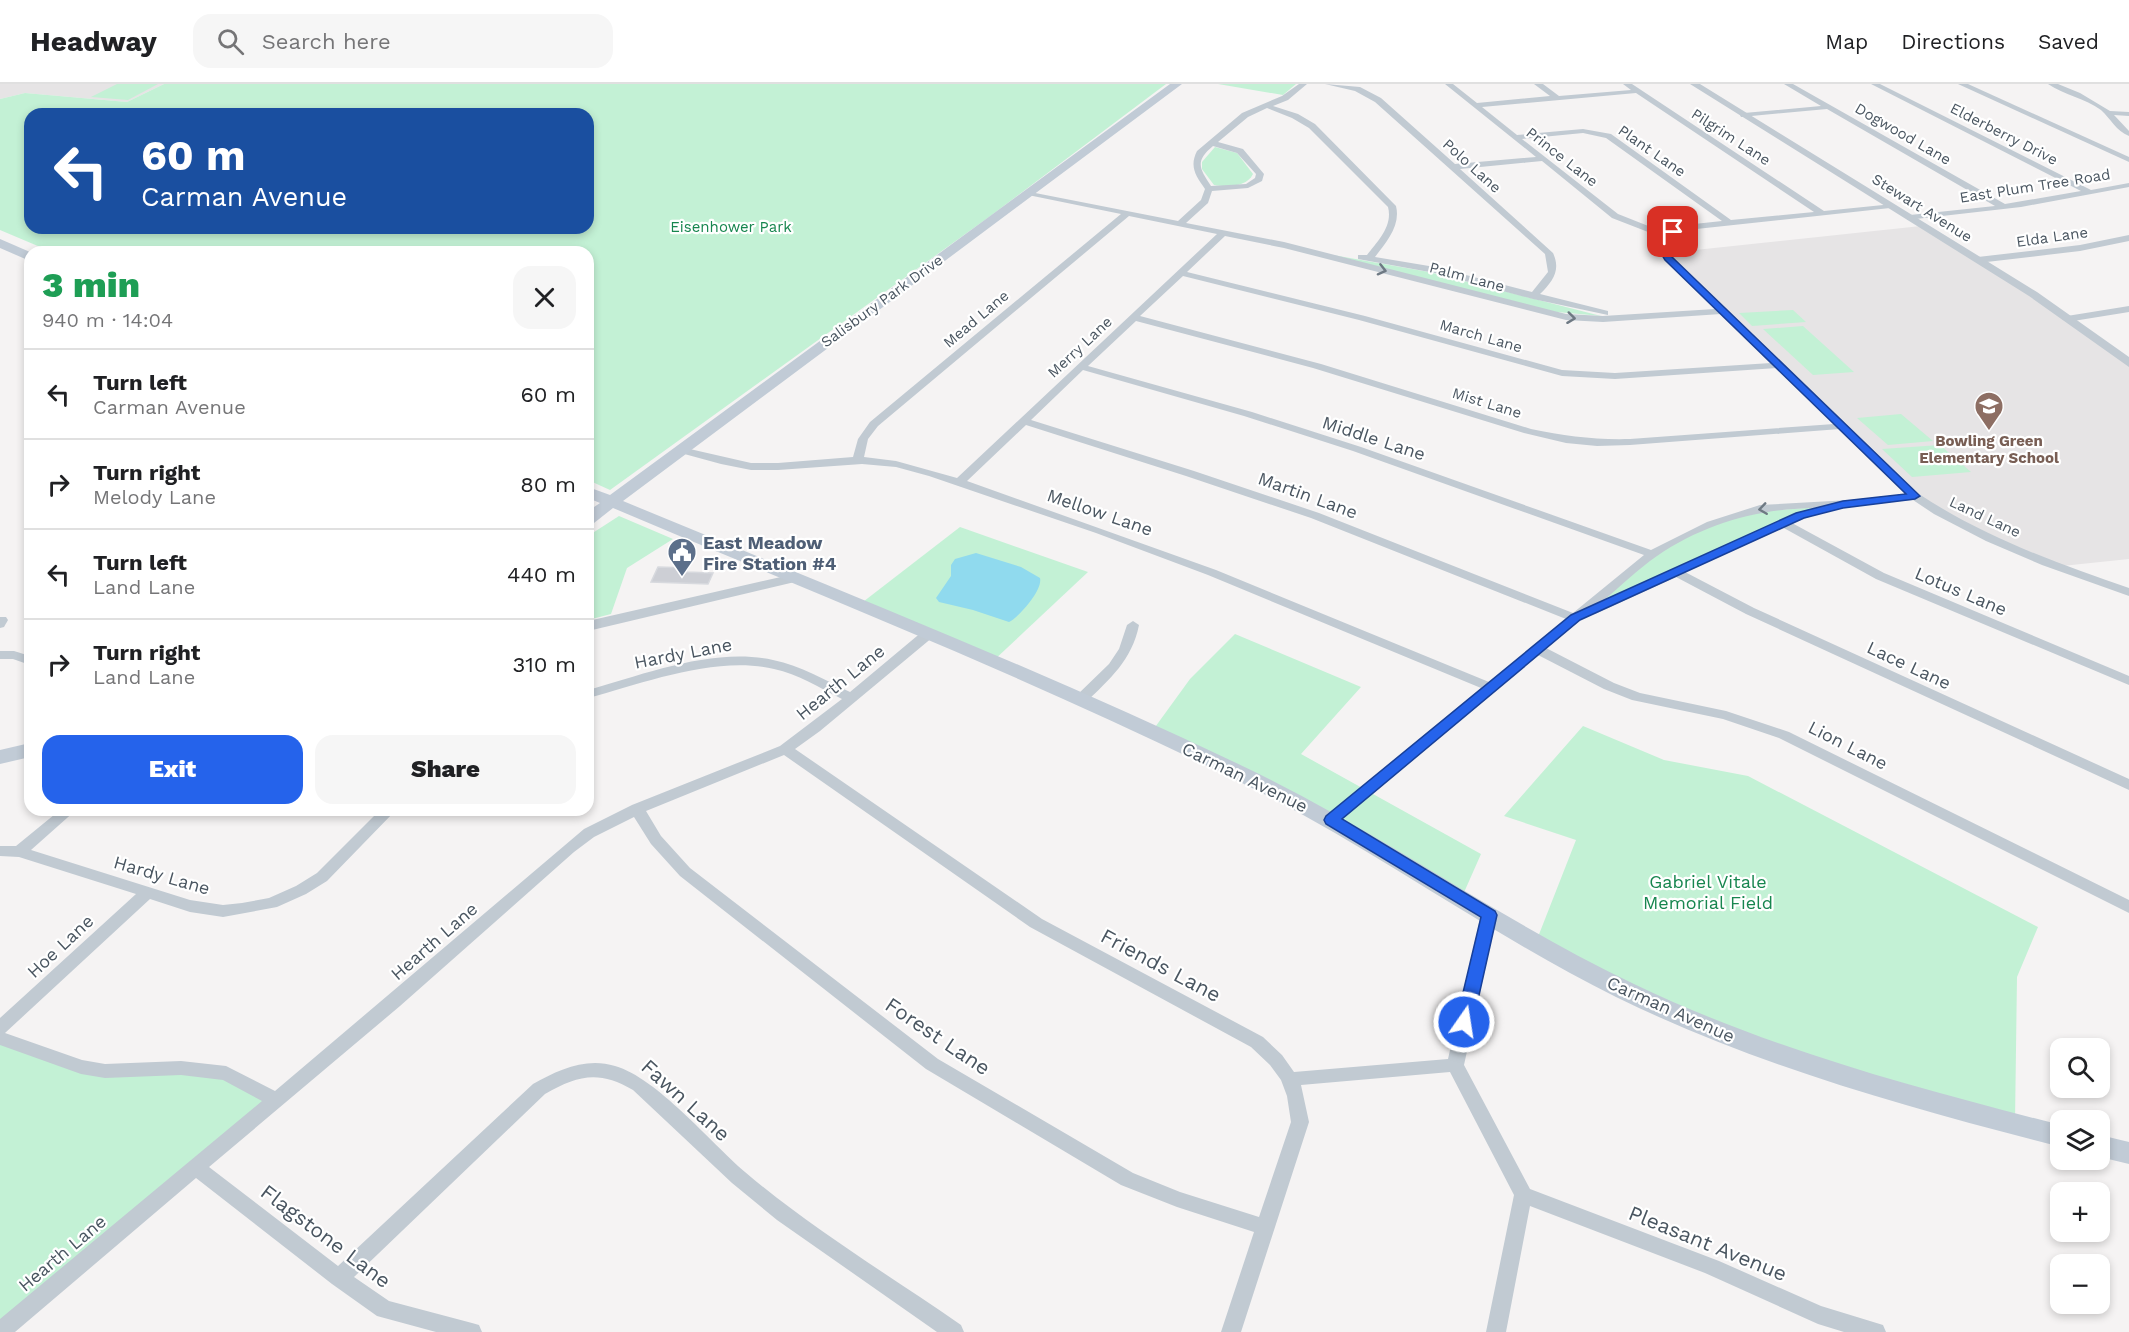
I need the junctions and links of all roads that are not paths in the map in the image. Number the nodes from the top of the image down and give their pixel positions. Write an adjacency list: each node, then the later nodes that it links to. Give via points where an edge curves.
1 (1177, 84): 29 (main road, Salisbury Park Drive)
2 (1303, 84): 15 (street)
3 (1329, 84): 25 (street, Polo Lane, via 1369,93)
4 (1449, 84): 14 (street, Prince Lane)
5 (1538, 84): 13 (street)
6 (1627, 84): 12 (street, Pilgrim Lane)
7 (1694, 84): 19 (street, Stewart Avenue)
8 (1788, 84): 16 (street, Dogwood Lane)
9 (1875, 84): 28 (street, Elderberry Drive)
10 (1962, 84): 24 (street)
11 (2052, 84): 17 (street, via 2094,102)
12 (1638, 92): 13 (street); 33 (street, Pilgrim Lane)
13 (1557, 98): 14 (street)
14 (1476, 105): 21 (street, Prince Lane)
15 (1267, 106): 22 (street, via 1245,115); 43 (street, via 1312,126 1392,206 1394,223)
16 (1829, 107): 19 (street); 31 (street, Dogwood Lane)
17 (2109, 113): 18 (street); 20 (street, via 2115,125)
18 (2129, 114)
19 (1744, 115): 30 (street, Stewart Avenue)
20 (2129, 134)
21 (1515, 137): 23 (street, Prince Lane); 35 (street, Plant Lane, via 1583,131 1608,136)
22 (1214, 143): 27 (street, via 1196,161 1196,169); 27 (street, via 1240,151 1260,174 1248,186)
23 (1543, 159): 25 (street); 38 (street, Prince Lane, via 1624,221)
24 (2129, 160)
25 (1453, 167): 46 (street, Polo Lane, via 1549,254 1554,271)
26 (2129, 185): 28 (street, East Plum Tree Road)
27 (1209, 189): 36 (street, via 1205,201)
28 (2089, 192): 31 (street, East Plum Tree Road)
29 (1028, 193): 32 (street, Palm Lane); 57 (main road, Salisbury Park Drive)
30 (1890, 206): 33 (street); 34 (street, Stewart Avenue)
31 (2004, 207): 34 (street, East Plum Tree Road)
32 (1128, 213): 36 (street, Palm Lane); 58 (street, Mead Lane, via 874,424 863,439)
33 (1822, 213): 35 (street)
34 (1910, 218): 44 (street, Stewart Avenue)
35 (1728, 222): 38 (street, via 1685,228)
36 (1180, 224): 37 (street, Palm Lane)
37 (1223, 233): 41 (street, Palm Lane); 45 (street, Merry Lane)
38 (1666, 236): 48 (street, Land Lane, via 1663,250 1668,258)
39 (2129, 238): 44 (street, Elda Lane)
40 (0, 243): 42 (main road)
41 (1284, 245): 43 (street, Palm Lane); 50 (street, Palm Lane, one-way to 50, via 1545,313 1589,320)
42 (24, 254)
43 (1370, 258): 46 (street, Palm Lane, via 1435,270)
44 (1978, 260): 51 (street, Stewart Avenue)
45 (1180, 273): 49 (street, Merry Lane); 53 (street, March Lane, via 1562,373 1615,376)
46 (1533, 296): 50 (street, Palm Lane, via 1597,312)
47 (2129, 309): 51 (street)
48 (1723, 311): 50 (street, Palm Lane); 53 (street, Land Lane)
49 (1134, 317): 54 (street, Merry Lane); 56 (street, Mist Lane, via 1566,440 1630,442)
50 (1645, 317)
51 (2067, 319): 52 (street, Stewart Avenue)
52 (2129, 363)
53 (1779, 365): 56 (street, Land Lane)
54 (1082, 366): 55 (street, Merry Lane); 66 (street, Middle Lane, via 1357,449)
55 (1024, 421): 59 (street, Merry Lane); 70 (street, Martin Lane, via 1257,495)
56 (1843, 426): 61 (street, Land Lane)
57 (681, 450): 58 (street, Mellow Lane, via 755,467); 62 (main road, Salisbury Park Drive)
58 (858, 459): 59 (street, Mellow Lane, via 897,464)
59 (958, 483): 78 (street, Mellow Lane, via 1136,542)
60 (594, 495): 62 (main road, Carman Avenue)
61 (1915, 496): 63 (street); 69 (street, Land Lane, via 1950,520 1993,540)
62 (611, 502): 64 (main road, Salisbury Park Drive); 68 (main road, Carman Avenue)
63 (1843, 504): 65 (street); 66 (street, one-way to 66, via 1751,510 1710,524)
64 (594, 515)
65 (1783, 523): 67 (street); 77 (street, Lotus Lane, via 1880,576)
66 (1652, 554): 70 (street)
67 (1676, 572): 70 (street); 85 (street, Lace Lane, via 1750,611)
68 (794, 578): 71 (street); 73 (main road, Carman Avenue)
69 (2129, 592)
70 (1575, 618): 74 (street)
71 (594, 625)
72 (1133, 625): 81 (street, via 1126,652)
73 (928, 634): 80 (street, Hearth Lane); 81 (main road, Carman Avenue)
74 (1537, 649): 78 (street); 93 (street, Lion Lane, via 1637,697 1726,715 1784,735)
75 (0, 655): 76 (street)
76 (24, 659)
77 (2129, 681)
78 (1490, 687): 89 (street)
79 (594, 693): 80 (street, Hardy Lane, via 737,661 792,670)
80 (852, 698): 82 (street, Hearth Lane)
81 (1080, 700): 89 (main road, Carman Avenue, via 1239,772)
82 (785, 749): 86 (street, Hearth Lane); 98 (street, Friends Lane, via 1036,923 1257,1042)
83 (24, 751): 84 (main road)
84 (0, 757)
85 (2129, 785)
86 (637, 809): 99 (street, Hearth Lane, via 568,848); 105 (street, Forest Lane, via 685,872 932,1064 1127,1179)
87 (62, 816): 91 (street)
88 (383, 816): 92 (street, Hardy Lane, via 322,877 272,903 242,909 206,909)
89 (1331, 820): 94 (main road, Carman Avenue)
90 (0, 851): 91 (street, Hardy Lane)
91 (19, 852): 92 (street, Hardy Lane)
92 (147, 892): 95 (street, Hoe Lane)
93 (2129, 907)
94 (1489, 915): 97 (street); 100 (main road, Carman Avenue, via 1624,990 1706,1027 1803,1064 1890,1091)
95 (0, 1028)
96 (0, 1038): 99 (street, via 81,1067 105,1071 181,1068 226,1074)
97 (1455, 1065): 98 (street); 104 (street)
98 (1291, 1079): 105 (street, Friends Lane, via 1300,1122)
99 (276, 1100): 103 (street, Hearth Lane)
100 (2050, 1133)
101 (2110, 1148): 102 (main road)
102 (2129, 1153)
103 (195, 1167): 106 (street, Flagstone Lane); 107 (street, Hearth Lane)
104 (1523, 1195): 111 (street); 112 (street, Pleasant Avenue, via 1712,1267 1818,1315)
105 (1264, 1227): 110 (street, Friends Lane)
106 (339, 1278): 108 (street, Flagstone Lane, via 384,1309); 109 (street, Fawn Lane, via 539,1089 571,1073 612,1070 639,1085 784,1214)
107 (2, 1328)
108 (471, 1332)
109 (954, 1332)
110 (1232, 1332)
111 (1496, 1332)
112 (1876, 1332)

